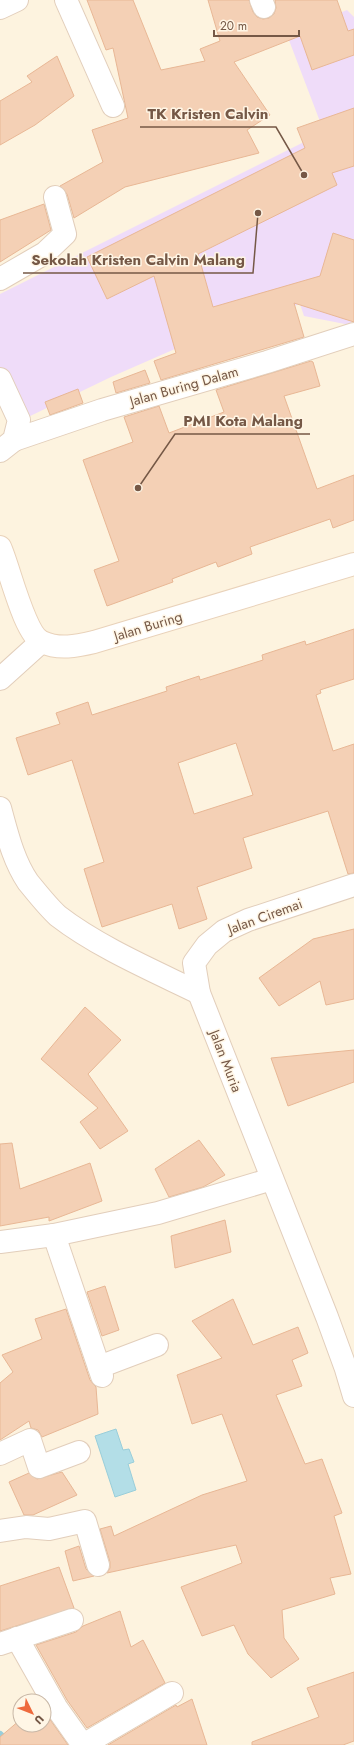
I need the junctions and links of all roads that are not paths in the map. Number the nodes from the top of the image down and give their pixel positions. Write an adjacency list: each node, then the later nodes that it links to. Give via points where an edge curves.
1 (17, 0): 3 (street)
2 (66, 0): 4 (street)
3 (0, 8)
4 (113, 106)
5 (55, 197): 6 (street, via 65,234 45,253)
6 (0, 279)
7 (354, 334): 9 (street, Jalan Buring Dalam, via 102,410)
8 (0, 379): 9 (street, via 19,420)
9 (7, 446)
10 (0, 547): 12 (street, via 27,623)
11 (354, 564): 12 (street, Jalan Buring, via 94,642 58,647)
12 (41, 642): 13 (street)
13 (0, 679)
14 (0, 808): 15 (street)
15 (6, 851): 17 (street, via 57,915 114,950)
16 (354, 885): 17 (street, Jalan Ciremai, via 248,920 224,931 207,945 194,963)
17 (199, 993): 18 (street, Jalan Muria)
18 (272, 1179): 19 (street, via 158,1212); 22 (street, Jalan Muria)
19 (54, 1235): 20 (street); 21 (street, via 101,1372)
20 (0, 1242)
21 (157, 1344)
22 (350, 1368): 23 (street, Jalan Muria)
23 (354, 1396)
24 (79, 1452): 25 (street, via 39,1466 30,1440)
25 (0, 1454)
26 (0, 1531): 27 (street, via 26,1527 49,1529 85,1521)
27 (98, 1565)
28 (72, 1620): 29 (street)
29 (8, 1641): 31 (street)
30 (172, 1693): 31 (street)
31 (83, 1745)

